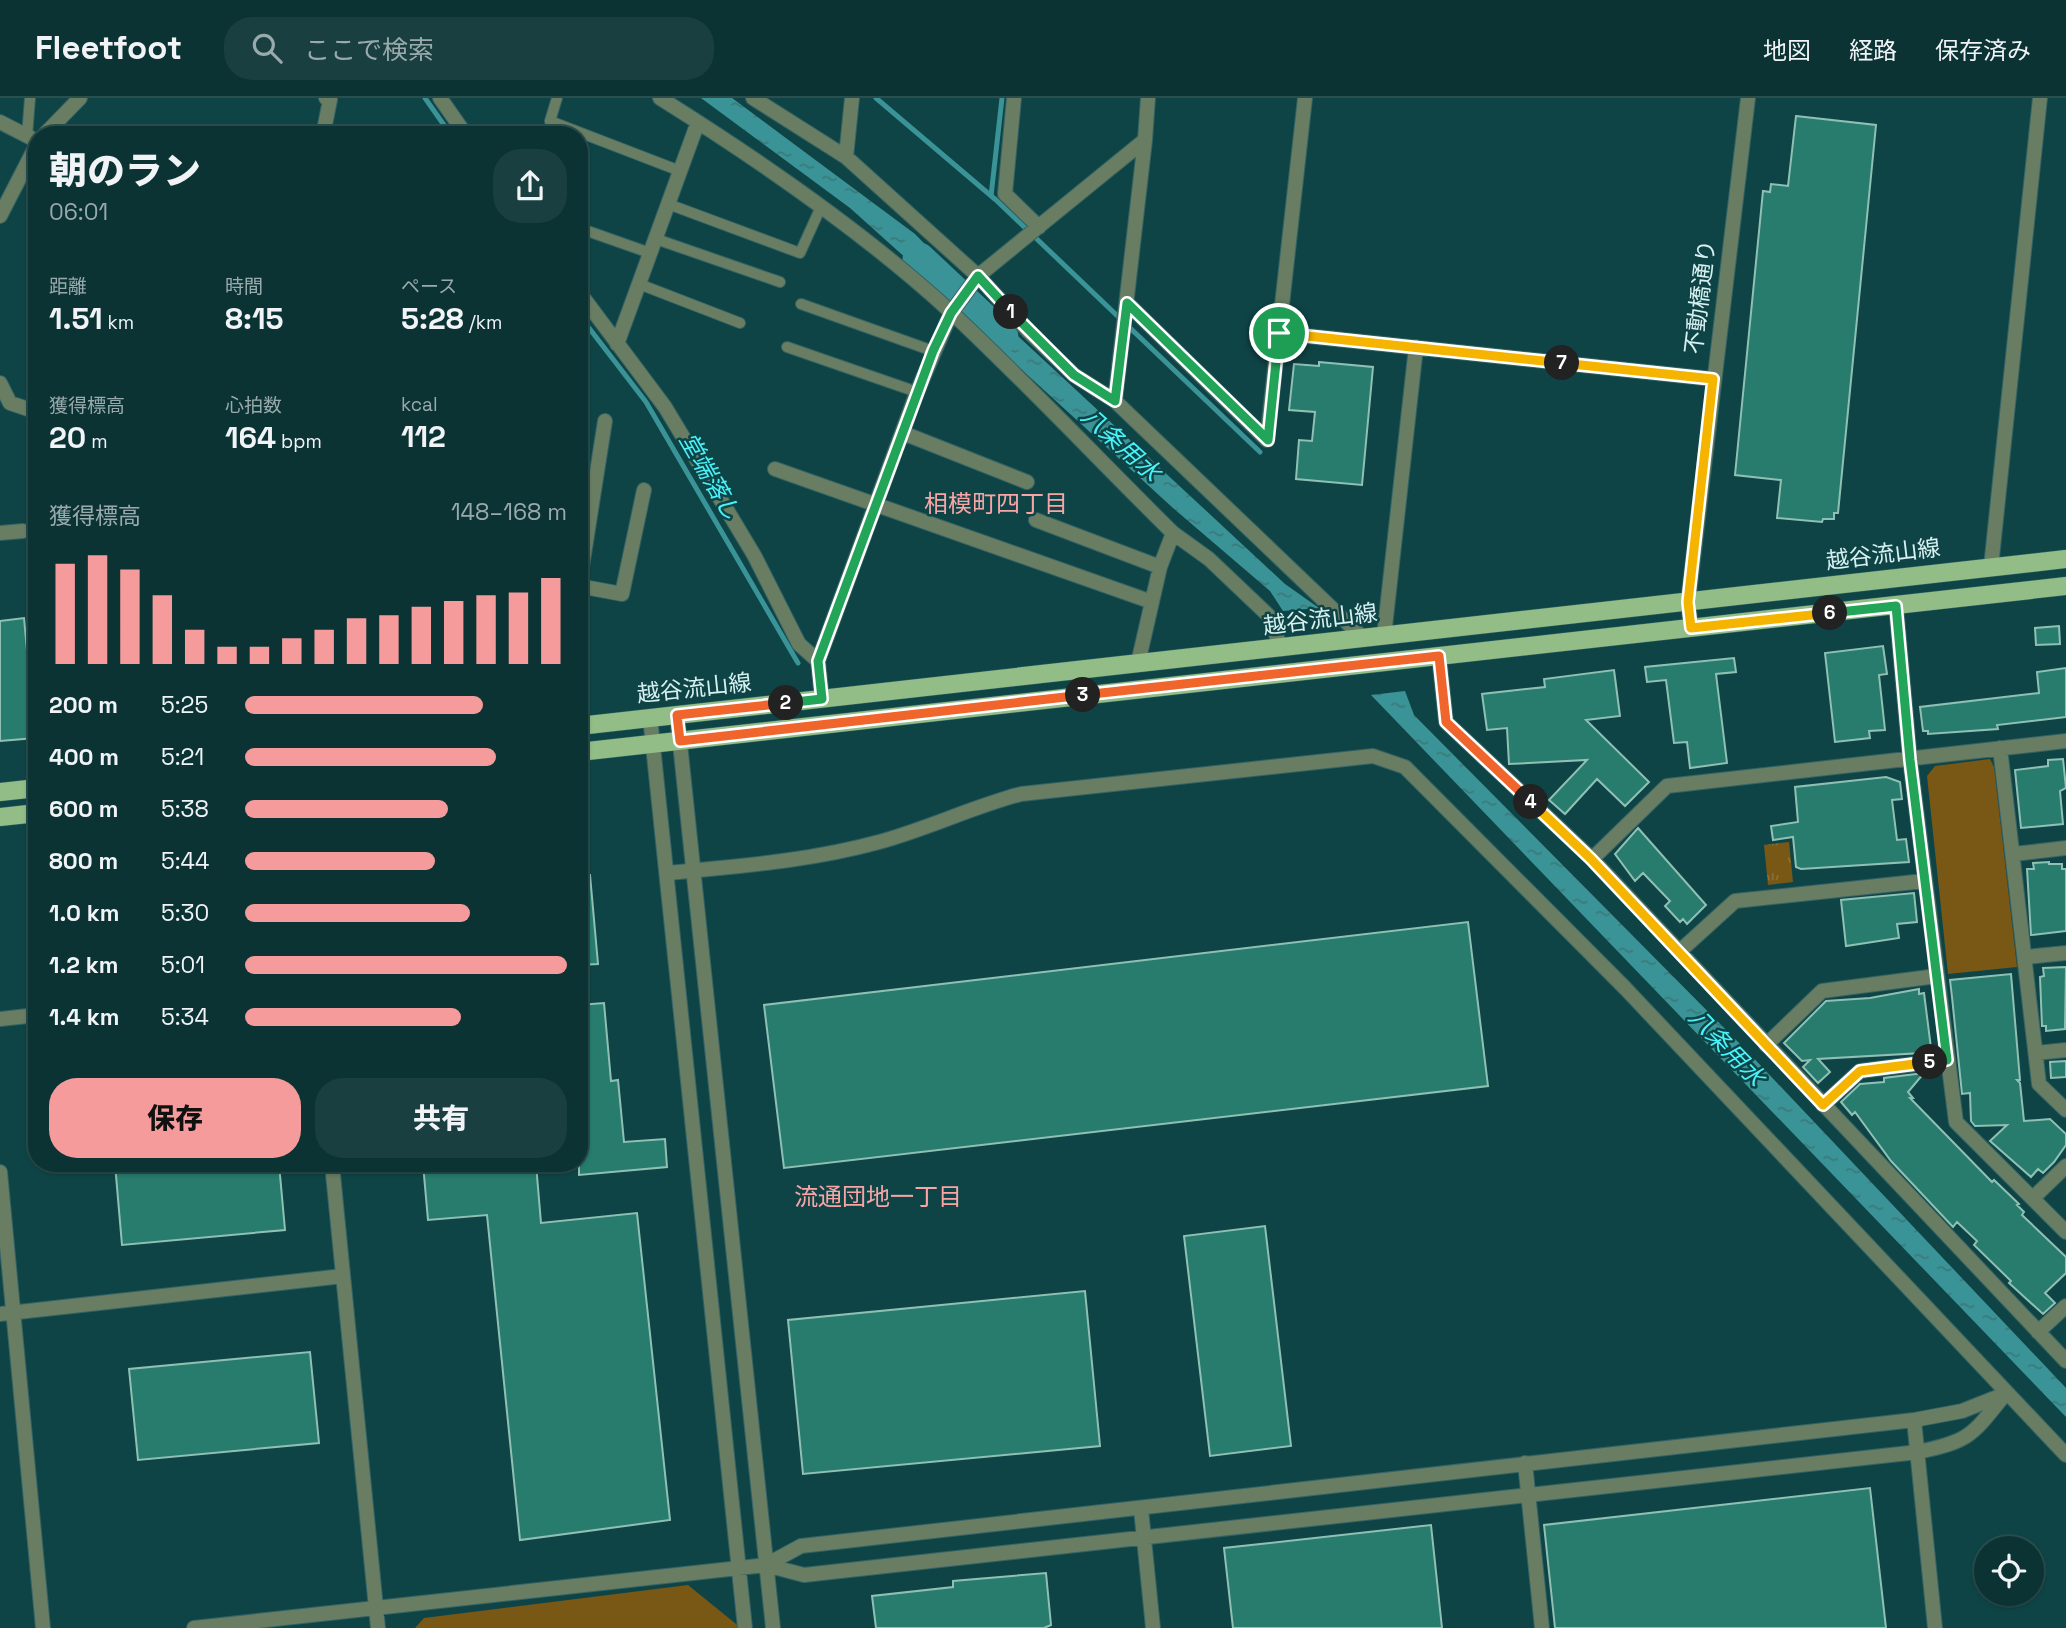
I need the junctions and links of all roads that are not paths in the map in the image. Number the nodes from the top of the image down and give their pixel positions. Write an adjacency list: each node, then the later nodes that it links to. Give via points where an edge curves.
1 (30, 98): 16 (lane)
2 (80, 98): 17 (street)
3 (326, 98): 18 (street, via 330,100)
4 (440, 98): 19 (street)
5 (557, 98): 20 (lane, via 550,121)
6 (660, 98): 15 (street)
7 (753, 98): 25 (street)
8 (852, 98): 25 (street)
9 (1014, 98): 30 (street, via 1005,194)
10 (1148, 98): 23 (street)
11 (1305, 98): 42 (street)
12 (1748, 98): 47 (street, 不動橋通り)
13 (2040, 98): 65 (street)
14 (0, 122): 22 (street)
15 (698, 122): 26 (street); 28 (street)
16 (32, 126)
17 (53, 126)
18 (325, 126)
19 (460, 126)
20 (563, 126)
21 (588, 136): 26 (lane)
22 (28, 137)
23 (1145, 140): 30 (street); 37 (street)
24 (28, 152): 29 (street)
25 (846, 157): 34 (street)
26 (680, 172): 27 (street)
27 (668, 204): 28 (lane, via 800,253); 32 (street)
28 (820, 209): 40 (street)
29 (0, 216)
30 (1039, 227): 34 (street)
31 (588, 231): 33 (lane)
32 (656, 239): 33 (street); 35 (lane)
33 (650, 253): 36 (street)
34 (974, 280): 40 (street); 50 (street, via 1074,375)
35 (780, 282)
36 (639, 284): 41 (lane); 43 (street)
37 (1127, 303): 42 (street, via 1268,440); 50 (street)
38 (588, 304): 43 (street)
39 (801, 304): 46 (lane)
40 (954, 309): 46 (street); 62 (street)
41 (740, 323)
42 (1279, 333): 45 (street)
43 (617, 344): 76 (street, via 665,407 712,483 799,644)
44 (786, 347): 49 (lane)
45 (1416, 347): 47 (street); 72 (street)
46 (933, 351): 49 (street)
47 (1713, 379): 69 (street, 不動橋通り)
48 (0, 383): 51 (street, via 10,403)
49 (917, 392): 53 (street)
50 (1115, 401): 73 (street)
51 (28, 409)
52 (605, 421): 59 (street)
53 (903, 433): 55 (street); 57 (street)
54 (775, 469): 57 (street)
55 (1027, 482)
56 (644, 490): 67 (street, via 622,594)
57 (878, 503): 68 (street); 76 (street)
58 (1036, 520): 64 (street)
59 (588, 529)
60 (23, 531): 61 (street)
61 (0, 533)
62 (1173, 533): 64 (street); 74 (street, via 1209,559 1270,617)
63 (2066, 559): 65 (main road, 越谷流山線)
64 (1160, 567): 68 (street)
65 (1991, 567): 69 (main road, 越谷流山線)
66 (2066, 586): 70 (main road)
67 (588, 588)
68 (1152, 602): 77 (street)
69 (1688, 602): 71 (street, 不動橋通り); 72 (main road, 越谷流山線)
70 (1896, 606): 71 (main road); 87 (street)
71 (1691, 628): 75 (main road)
72 (1384, 636): 73 (main road, 越谷流山線)
73 (1363, 638): 74 (main road, 越谷流山線)
74 (1281, 649): 77 (main road, 越谷流山線)
75 (1439, 656): 82 (main road); 94 (street, via 1446,722)
76 (818, 661): 78 (street)
77 (1138, 663): 78 (main road, 越谷流山線)
78 (822, 699): 79 (main road, 越谷流山線)
79 (677, 715): 80 (main road, 越谷流山線); 82 (street)
80 (650, 717): 81 (main road, 越谷流山線); 84 (street)
81 (588, 725)
82 (680, 741): 84 (main road); 95 (street)
83 (2066, 741): 85 (street)
84 (653, 744): 86 (main road); 96 (street)
85 (2000, 748): 87 (street); 93 (street)
86 (588, 751)
87 (1910, 760): 94 (street, via 1667,786); 97 (street)
88 (28, 789): 89 (main road)
89 (0, 792)
90 (28, 814): 91 (main road)
91 (0, 817)
92 (2066, 848): 93 (street)
93 (2014, 854): 100 (street)
94 (1591, 859): 98 (street)
95 (694, 870): 96 (street); 121 (street, via 840,852 1021,794 1373,755 1391,760 1405,767 1625,988); 129 (street)
96 (668, 873): 130 (street)
97 (1924, 881): 98 (street, via 1735,901); 101 (street)
98 (1680, 951): 104 (street)
99 (2066, 953): 100 (street)
100 (2026, 957): 106 (street)
101 (1937, 976): 104 (street, via 1822,991); 107 (street)
102 (28, 1016): 103 (street)
103 (0, 1019)
104 (1766, 1045): 108 (street)
105 (2066, 1050): 106 (street)
106 (2036, 1053): 109 (street, via 2039,1084)
107 (1947, 1060): 108 (street, via 1860,1071); 113 (street, via 1956,1122)
108 (1823, 1105): 119 (street)
109 (2066, 1110)
110 (2066, 1166): 113 (street)
111 (0, 1172): 117 (street)
112 (333, 1172): 115 (street)
113 (2033, 1198): 114 (street)
114 (2066, 1231)
115 (343, 1276): 117 (street); 131 (street)
116 (2066, 1306): 119 (street)
117 (15, 1313): 118 (street); 132 (street)
118 (0, 1314)
119 (2038, 1332): 120 (street)
120 (2066, 1361)
121 (2006, 1393): 122 (street, via 1962,1410); 123 (street, via 1961,1442); 124 (street)
122 (1914, 1420): 123 (street); 125 (street)
123 (1917, 1452): 126 (street); 139 (street)
124 (2066, 1455)
125 (1525, 1464): 126 (street); 127 (street)
126 (1528, 1494): 128 (street); 138 (street)
127 (1141, 1509): 128 (street); 129 (street, via 801,1546)
128 (1144, 1537): 129 (street, via 804,1575); 137 (street)
129 (766, 1564): 130 (street); 136 (street)
130 (738, 1567): 131 (street); 135 (street)
131 (376, 1609): 133 (street); 134 (street)
132 (43, 1628)
133 (194, 1628)
134 (378, 1628)
135 (745, 1628)
136 (773, 1628)
137 (1153, 1628)
138 (1542, 1628)
139 (1935, 1628)

